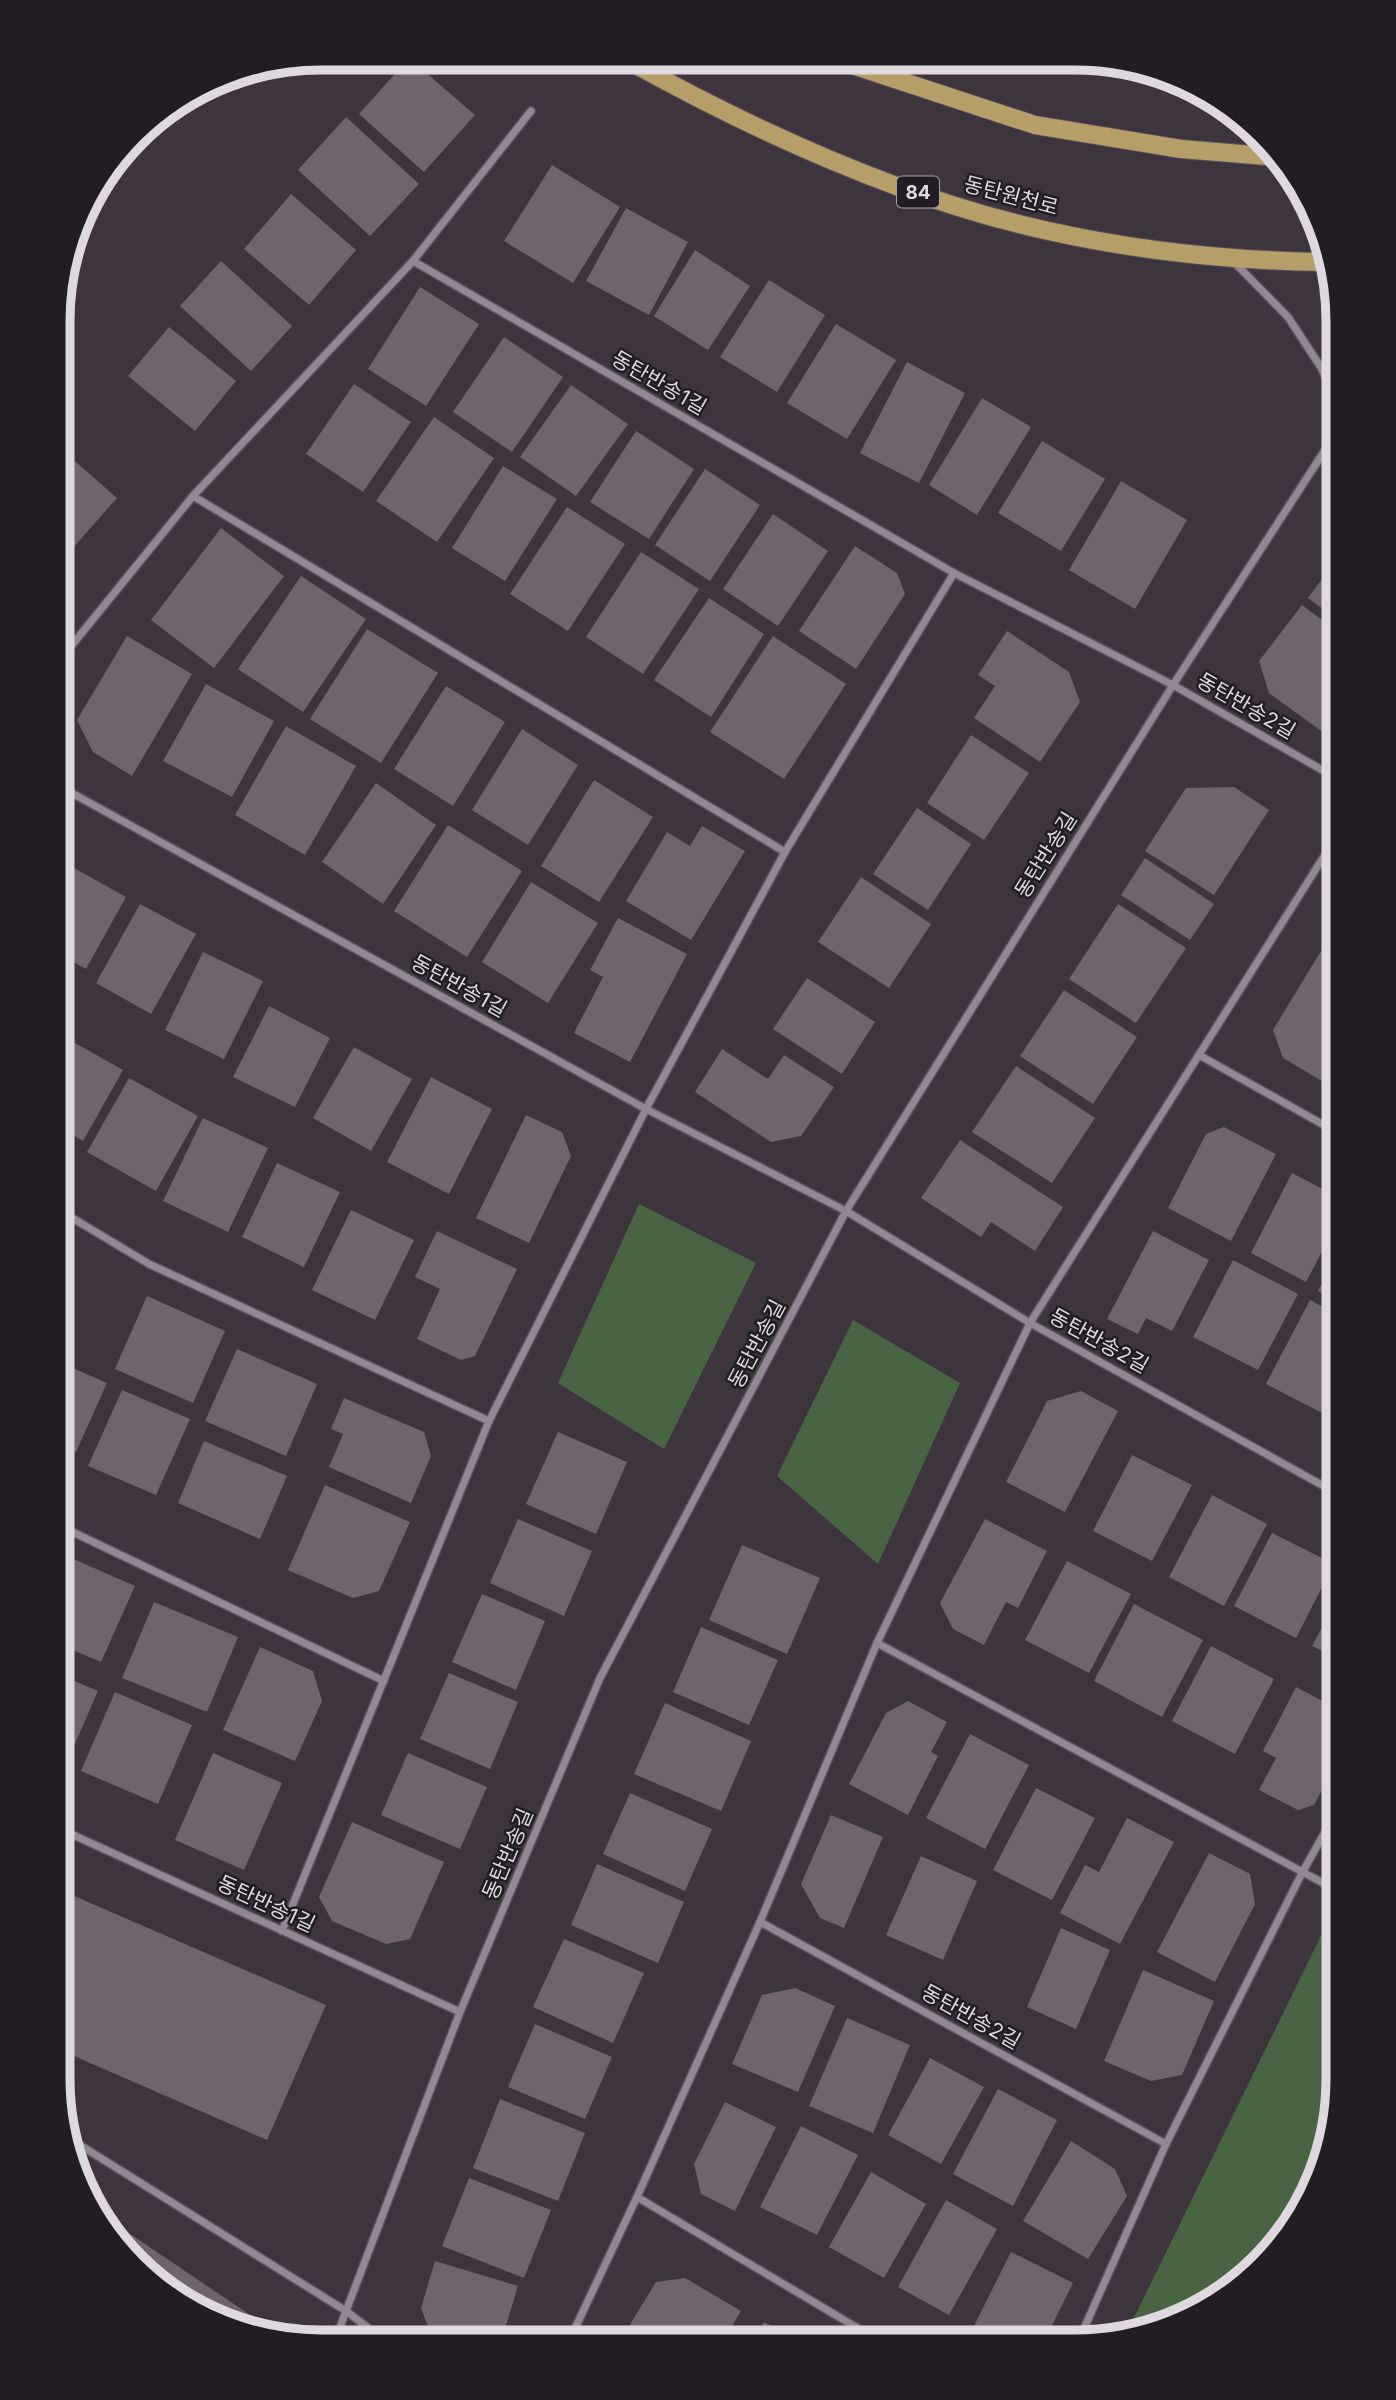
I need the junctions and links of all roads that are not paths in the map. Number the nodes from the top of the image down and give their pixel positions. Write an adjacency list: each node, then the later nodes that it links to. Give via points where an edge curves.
1 (646, 70): 5 (main road, 동탄원천로 / 84, via 813,152 954,204 1043,230)
2 (867, 70): 4 (main road, via 1035,125 1181,149)
3 (531, 111): 6 (street)
4 (1264, 156)
5 (1230, 258): 7 (main road, 동탄원천로 / 84); 8 (street, via 1288,317)
6 (413, 261): 10 (street); 11 (street, 동탄반송1길)
7 (1318, 262)
8 (1326, 380)
9 (1326, 449): 13 (street, 동탄반송길)
10 (193, 496): 12 (street); 16 (street)
11 (954, 573): 13 (street, 동탄반송1길); 16 (street)
12 (70, 649)
13 (1173, 685): 14 (street, 동탄반송2길); 21 (street, 동탄반송길)
14 (1326, 772)
15 (70, 792): 19 (street, 동탄반송1길)
16 (785, 852): 19 (street)
17 (1326, 853): 18 (street)
18 (1199, 1055): 20 (street); 23 (street)
19 (646, 1110): 21 (street, 동탄반송1길); 24 (street)
20 (1326, 1126)
21 (846, 1211): 23 (street, 동탄반송2길); 35 (street, 동탄반송길, via 600,1678)
22 (70, 1217): 24 (street, via 149,1264)
23 (1030, 1323): 25 (street, 동탄반송2길); 27 (street)
24 (489, 1422): 28 (street)
25 (1326, 1487)
26 (70, 1531): 28 (street)
27 (877, 1643): 31 (street); 33 (street)
28 (384, 1681): 34 (street)
29 (1326, 1830): 31 (street)
30 (70, 1833): 34 (street, 동탄반송1길)
31 (1303, 1871): 32 (street); 36 (street)
32 (1326, 1884)
33 (760, 1922): 36 (street, 동탄반송2길); 38 (street)
34 (282, 1930): 35 (street, 동탄반송1길)
35 (460, 2012): 39 (street, 동탄반송길)
36 (1166, 2144): 40 (street)
37 (79, 2145): 39 (street)
38 (637, 2197): 43 (street); 44 (street)
39 (346, 2311): 41 (street, 동탄반송길); 42 (street)
40 (1084, 2329)
41 (339, 2330)
42 (371, 2330)
43 (574, 2330)
44 (861, 2330)

